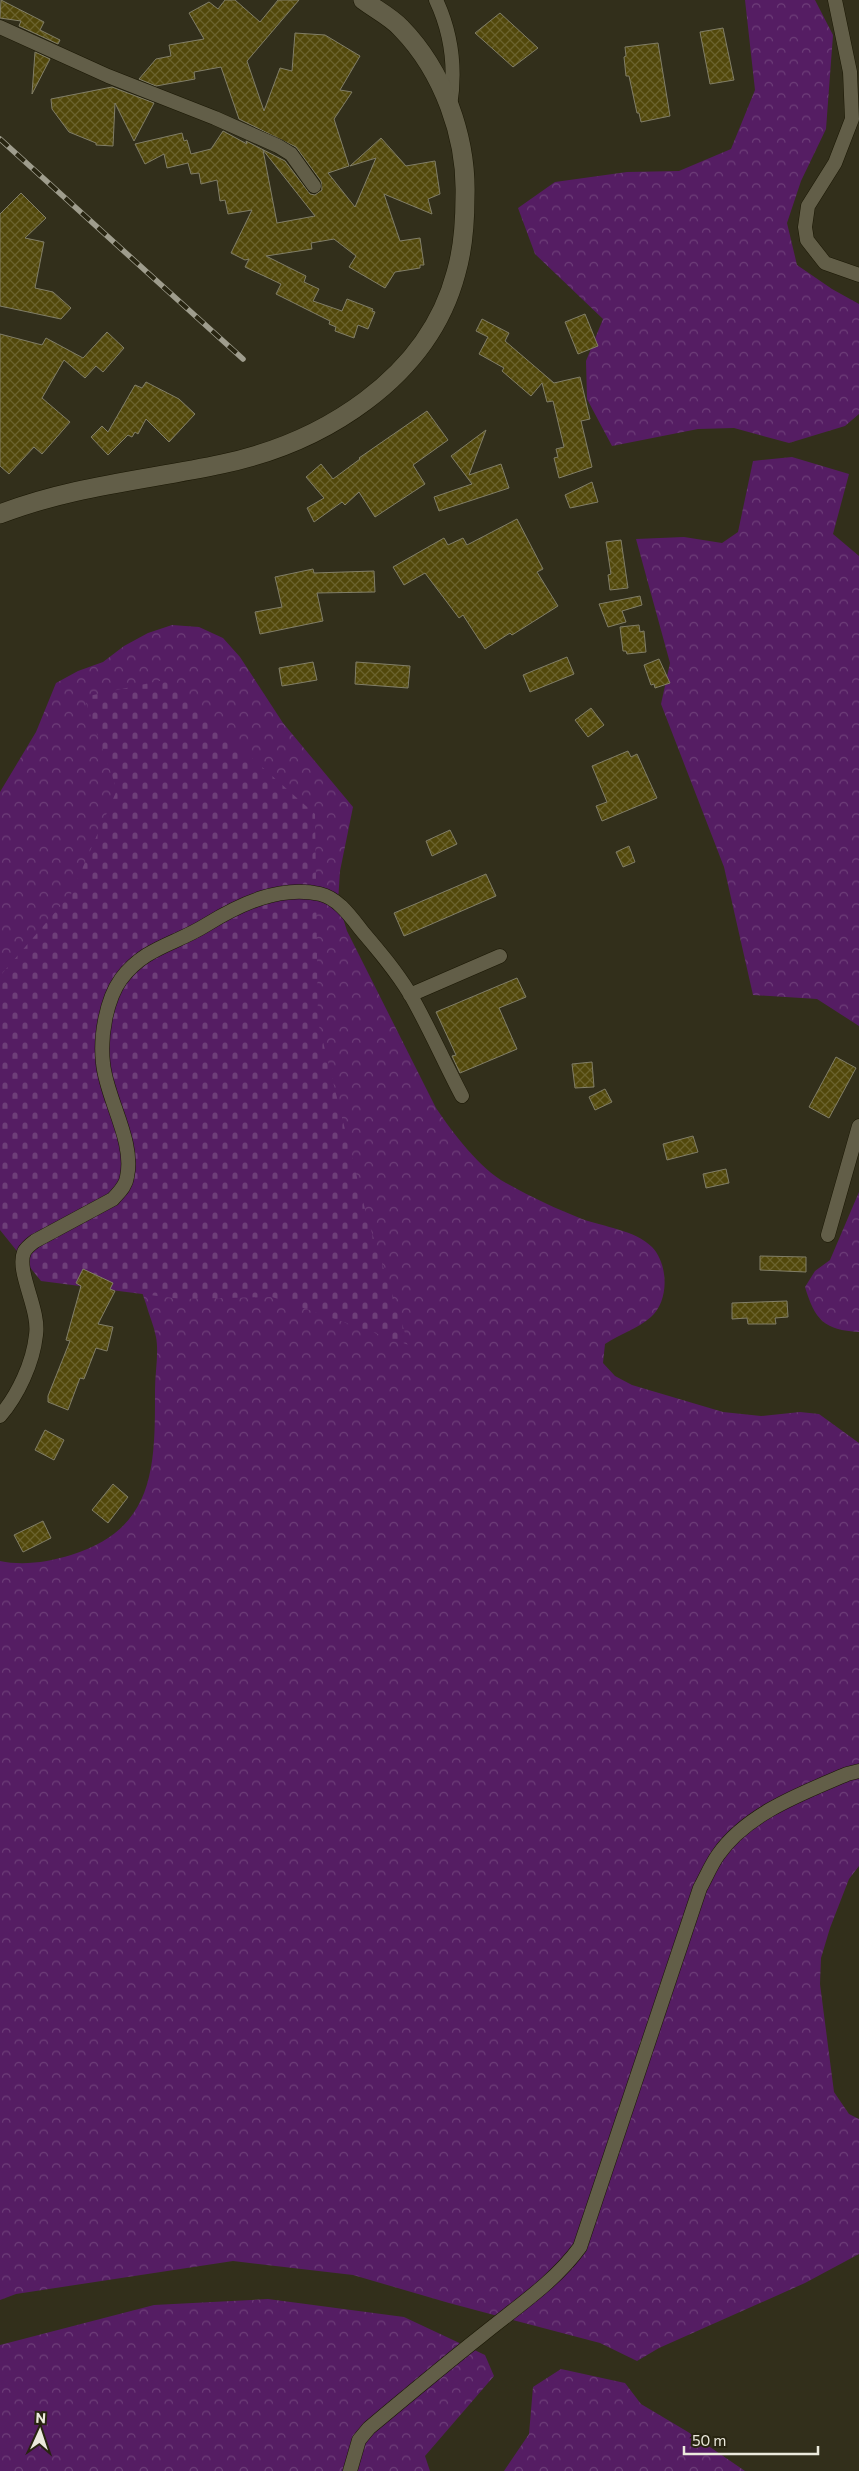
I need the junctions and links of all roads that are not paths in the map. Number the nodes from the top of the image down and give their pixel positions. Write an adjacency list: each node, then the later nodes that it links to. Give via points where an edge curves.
1 (363, 0): 5 (street, via 400,28 425,59)
2 (436, 0): 5 (street, via 447,26 454,67)
3 (835, 0): 7 (street, via 850,72 852,119 835,163 808,206 805,227 807,240 825,263)
4 (0, 27): 6 (street, via 108,76 278,146 291,154)
5 (450, 108): 8 (street, via 466,183 456,274 445,304 428,335 403,367 369,399 328,426 296,442 262,453 222,464 53,496)
6 (314, 186)
7 (859, 275)
8 (0, 514)
9 (500, 956): 10 (street)
10 (410, 995): 11 (street); 14 (street, via 348,913 330,898 302,892 267,896 232,910 135,962 120,981 111,1000 103,1041 103,1064 128,1156 127,1178 113,1199 24,1250 22,1263 36,1312 37,1334 31,1358)
11 (462, 1096)
12 (859, 1126): 13 (street)
13 (828, 1235)
14 (0, 1416)
15 (859, 1771): 16 (street, via 767,1812 738,1834 719,1854 700,1888 580,2247 543,2287 368,2428 359,2440)
16 (350, 2471)

